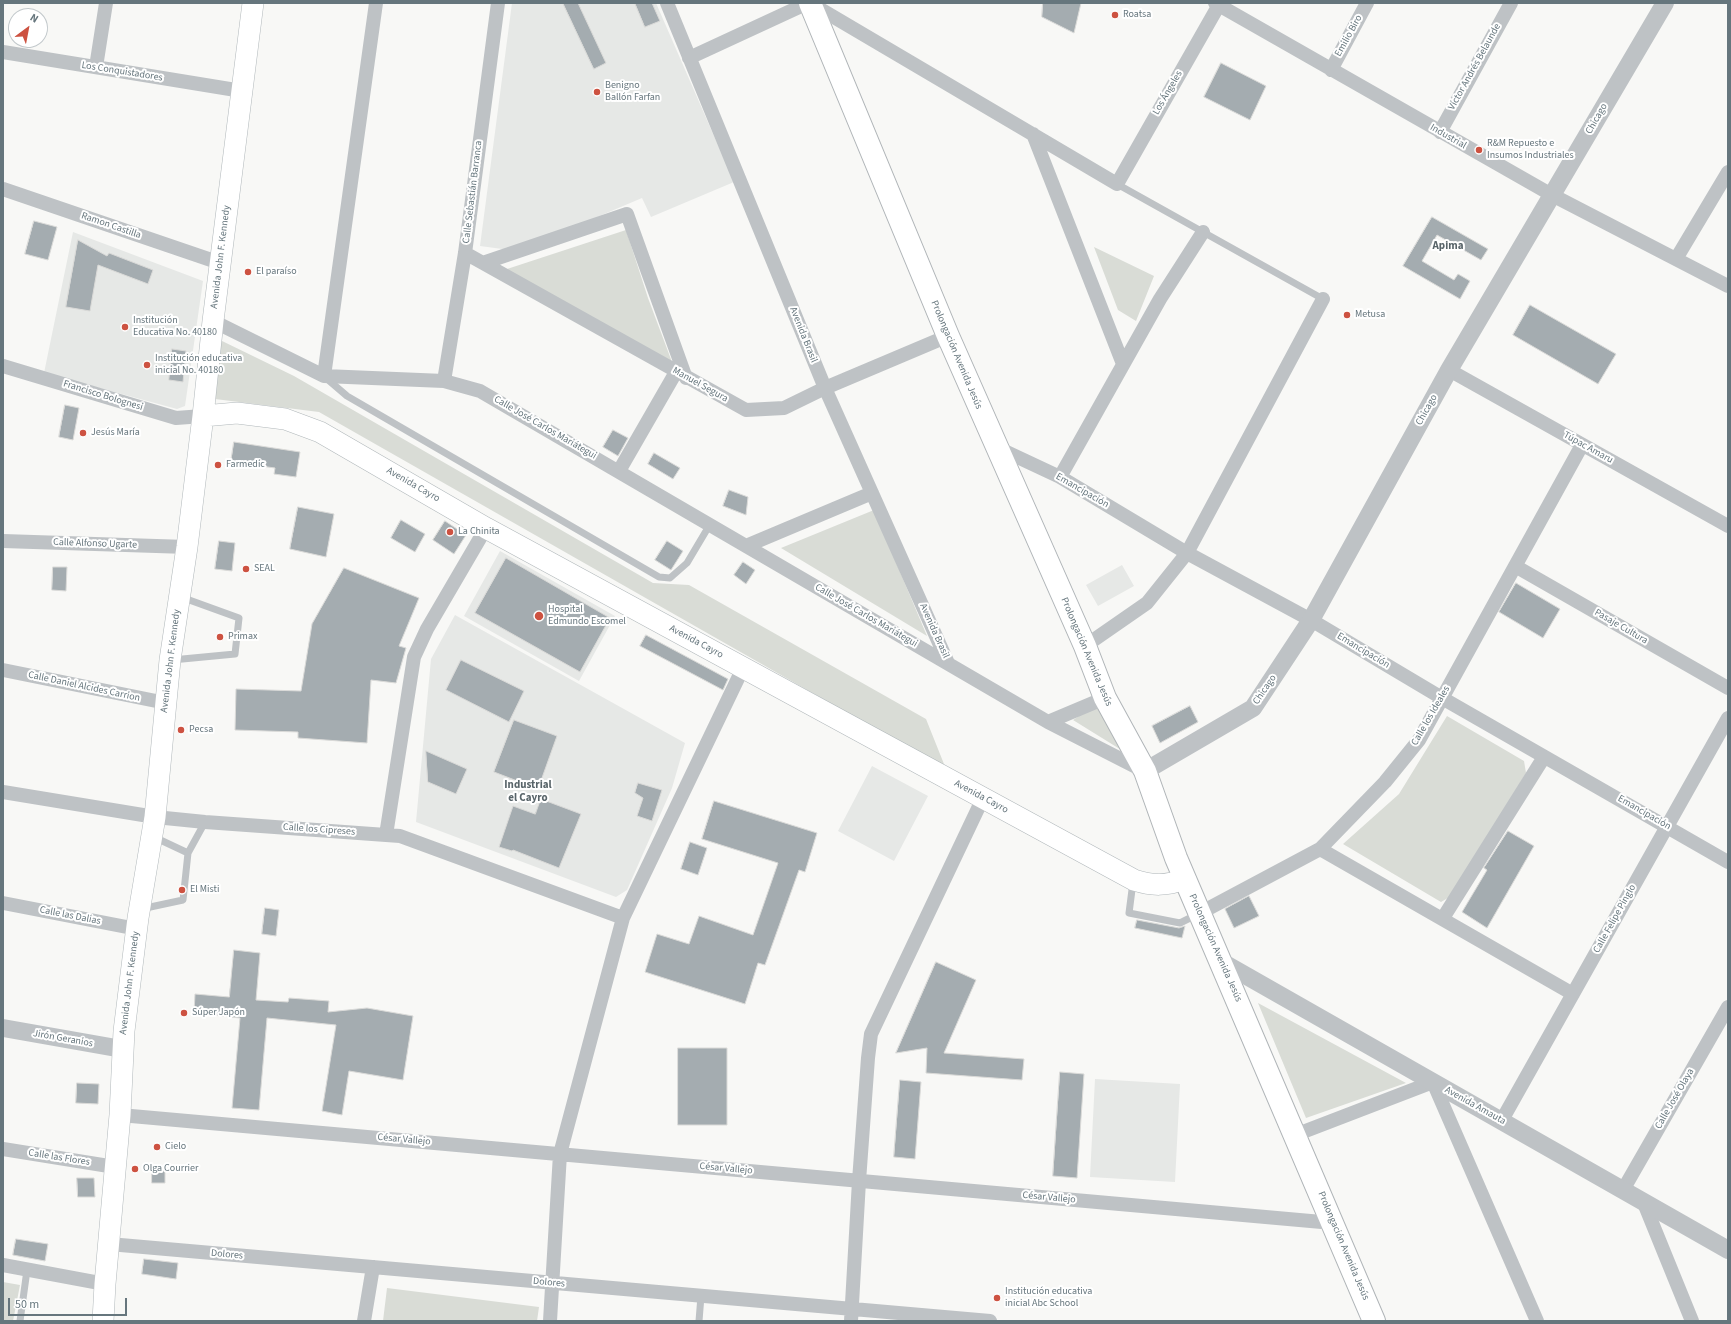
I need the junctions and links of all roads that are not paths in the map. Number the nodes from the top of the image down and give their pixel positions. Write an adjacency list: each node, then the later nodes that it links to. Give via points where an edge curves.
1 (106, 3): 13 (street)
2 (253, 3): 15 (main road, Avenida John F. Kennedy)
3 (376, 3): 35 (street)
4 (498, 3): 23 (street, Calle Sebastián Barranca)
5 (667, 3): 12 (street, Avenida Brasil)
6 (809, 3): 12 (street); 17 (street); 30 (main road, Prolongación Avenida Jesús)
7 (1367, 3): 14 (street, Emilio Biro)
8 (1511, 3): 16 (street, Víctor Andrés Belaunde)
9 (1665, 3): 21 (street, Chicago)
10 (1218, 4): 14 (street, Industrial); 19 (street, Los Ángeles)
11 (3, 52): 13 (street, Los Conquistadores)
12 (689, 58): 37 (street, Avenida Brasil)
13 (96, 67): 15 (street, Los Conquistadores)
14 (1331, 70): 16 (street, Industrial)
15 (242, 91): 25 (main road, Avenida John F. Kennedy)
16 (1440, 132): 21 (street, Industrial)
17 (1033, 134): 19 (street); 31 (street)
18 (1728, 172): 24 (street)
19 (1117, 184): 22 (lane)
20 (3, 189): 25 (street, Ramon Castilla)
21 (1552, 195): 24 (street, Industrial); 33 (street, Chicago)
22 (1203, 232): 28 (lane); 31 (street, via 1160,299)
23 (465, 253): 26 (street, Manuel Segura); 36 (street, Calle Sebastián Barranca)
24 (1676, 259): 27 (street, Industrial)
25 (220, 263): 29 (main road, Avenida John F. Kennedy)
26 (483, 264): 34 (street, Manuel Segura); 34 (street, via 627,214)
27 (1728, 286)
28 (1323, 299): 50 (street)
29 (213, 321): 35 (street); 38 (main road, Avenida John F. Kennedy)
30 (948, 336): 37 (street, Manuel Segura); 40 (main road, Prolongación Avenida Jesús)
31 (1123, 364): 42 (street)
32 (3, 366): 38 (street, Francisco Bolognesi, via 176,418)
33 (1449, 370): 39 (street, Túpac Amaru); 53 (street, Chicago)
34 (681, 375): 37 (street, Manuel Segura, via 746,410 784,408); 41 (street)
35 (324, 376): 36 (street, Calle José Carlos Mariátegui); 44 (lane, via 347,396 659,577 670,578 687,563)
36 (444, 381): 41 (street, Calle José Carlos Mariátegui, via 480,391)
37 (825, 388): 43 (street, Avenida Brasil)
38 (203, 416): 46 (main road, Avenida Cayro, via 237,413 285,420 320,432); 49 (main road, Avenida John F. Kennedy)
39 (1582, 445): 45 (street, Túpac Amaru); 51 (street, Calle los Ideales)
40 (996, 446): 42 (street, Emancipación); 54 (main road, Prolongación Avenida Jesús)
41 (619, 471): 44 (street, Calle José Carlos Mariátegui)
42 (1060, 477): 50 (street, Emancipación)
43 (872, 493): 48 (street); 56 (street, Avenida Brasil)
44 (709, 526): 48 (street, Calle José Carlos Mariátegui)
45 (1728, 526)
46 (486, 528): 57 (main road, Avenida Cayro); 72 (street, via 427,629 414,657)
47 (3, 541): 49 (street, Calle Alfonso Ugarte)
48 (746, 546): 56 (street, Calle José Carlos Mariátegui)
49 (187, 547): 52 (main road, Avenida John F. Kennedy)
50 (1187, 553): 53 (street, Emancipación); 54 (street, via 1147,603)
51 (1515, 566): 59 (street, Pasaje Cultura); 61 (street, Calle los Ideales)
52 (179, 597): 55 (main road, Avenida John F. Kennedy); 55 (lane, via 239,618 235,654)
53 (1311, 620): 61 (street, Emancipación); 66 (street, Chicago, via 1253,708)
54 (1085, 646): 60 (main road, Prolongación Avenida Jesús)
55 (170, 660): 62 (main road, Avenida John F. Kennedy)
56 (948, 663): 64 (street, Calle José Carlos Mariátegui)
57 (743, 668): 68 (main road, Avenida Cayro); 80 (street)
58 (3, 670): 62 (street, Calle Daniel Alcides Carrion)
59 (1728, 688)
60 (1105, 698): 64 (street); 66 (main road, Prolongación Avenida Jesús)
61 (1442, 698): 65 (street, Emancipación); 73 (street, Calle los Ideales, via 1419,740 1385,782)
62 (166, 703): 70 (main road, Avenida John F. Kennedy)
63 (1728, 718): 71 (street, Calle Felipe Pinglo)
64 (1048, 722): 66 (street, Calle José Carlos Mariátegui)
65 (1544, 757): 71 (street, Emancipación); 81 (street)
66 (1145, 772): 76 (main road, Prolongación Avenida Jesús)
67 (3, 792): 70 (street, Calle los Cipreses)
68 (983, 798): 77 (main road, Avenida Cayro); 95 (street, via 871,1034)
69 (205, 822): 70 (street, Calle los Cipreses); 72 (street, Calle los Cipreses); 74 (lane)
70 (154, 826): 74 (lane); 82 (main road, Avenida John F. Kennedy)
71 (1667, 826): 75 (street, Emancipación); 84 (street, Calle Felipe Pinglo)
72 (386, 835): 80 (street, Calle los Cipreses, via 400,836)
73 (1320, 849): 79 (street, Calle los Ideales); 81 (street)
74 (188, 853): 82 (lane, via 183,900)
75 (1728, 862)
76 (1185, 879): 77 (main road, Avenida Cayro, via 1160,886); 79 (main road, Prolongación Avenida Jesús)
77 (1134, 880): 79 (lane, via 1128,913 1180,923)
78 (3, 903): 82 (street, Calle las Dalias)
79 (1200, 913): 83 (main road, Prolongación Avenida Jesús)
80 (623, 918): 93 (street)
81 (1443, 918): 84 (street)
82 (138, 919): 87 (main road, Avenida John F. Kennedy)
83 (1222, 962): 88 (street, Avenida Amauta); 91 (main road, Prolongación Avenida Jesús)
84 (1573, 994): 90 (street, Calle Felipe Pinglo)
85 (1728, 1007): 96 (street, Calle José Olaya)
86 (3, 1028): 87 (street, Jirón Geranios)
87 (122, 1049): 89 (main road, Avenida John F. Kennedy)
88 (1433, 1082): 90 (street, Avenida Amauta); 91 (street); 115 (street)
89 (120, 1115): 93 (street, César Vallejo); 94 (main road, Avenida John F. Kennedy)
90 (1502, 1120): 96 (street, Avenida Amauta)
91 (1295, 1135): 98 (main road, Prolongación Avenida Jesús)
92 (3, 1149): 94 (street, Calle las Flores)
93 (560, 1154): 95 (street, César Vallejo); 104 (street)
94 (115, 1167): 99 (main road, Avenida John F. Kennedy)
95 (859, 1181): 98 (street, César Vallejo); 107 (street)
96 (1623, 1190): 97 (street, Avenida Amauta)
97 (1644, 1203): 100 (street, Avenida Amauta); 116 (street)
98 (1333, 1224): 114 (main road, Prolongación Avenida Jesús)
99 (109, 1244): 102 (street, Dolores); 105 (main road, Avenida John F. Kennedy)
100 (1728, 1250)
101 (3, 1265): 103 (street)
102 (373, 1267): 104 (street, Dolores); 110 (street)
103 (27, 1270): 105 (street); 108 (lane)
104 (554, 1283): 106 (street, Dolores); 111 (street)
105 (104, 1284): 109 (main road, Avenida John F. Kennedy)
106 (701, 1296): 107 (street, Dolores); 112 (lane)
107 (852, 1315): 113 (street, Dolores)
108 (20, 1321)
109 (103, 1321)
110 (364, 1321)
111 (550, 1321)
112 (699, 1321)
113 (990, 1321)
114 (1374, 1321)
115 (1537, 1321)
116 (1692, 1321)

